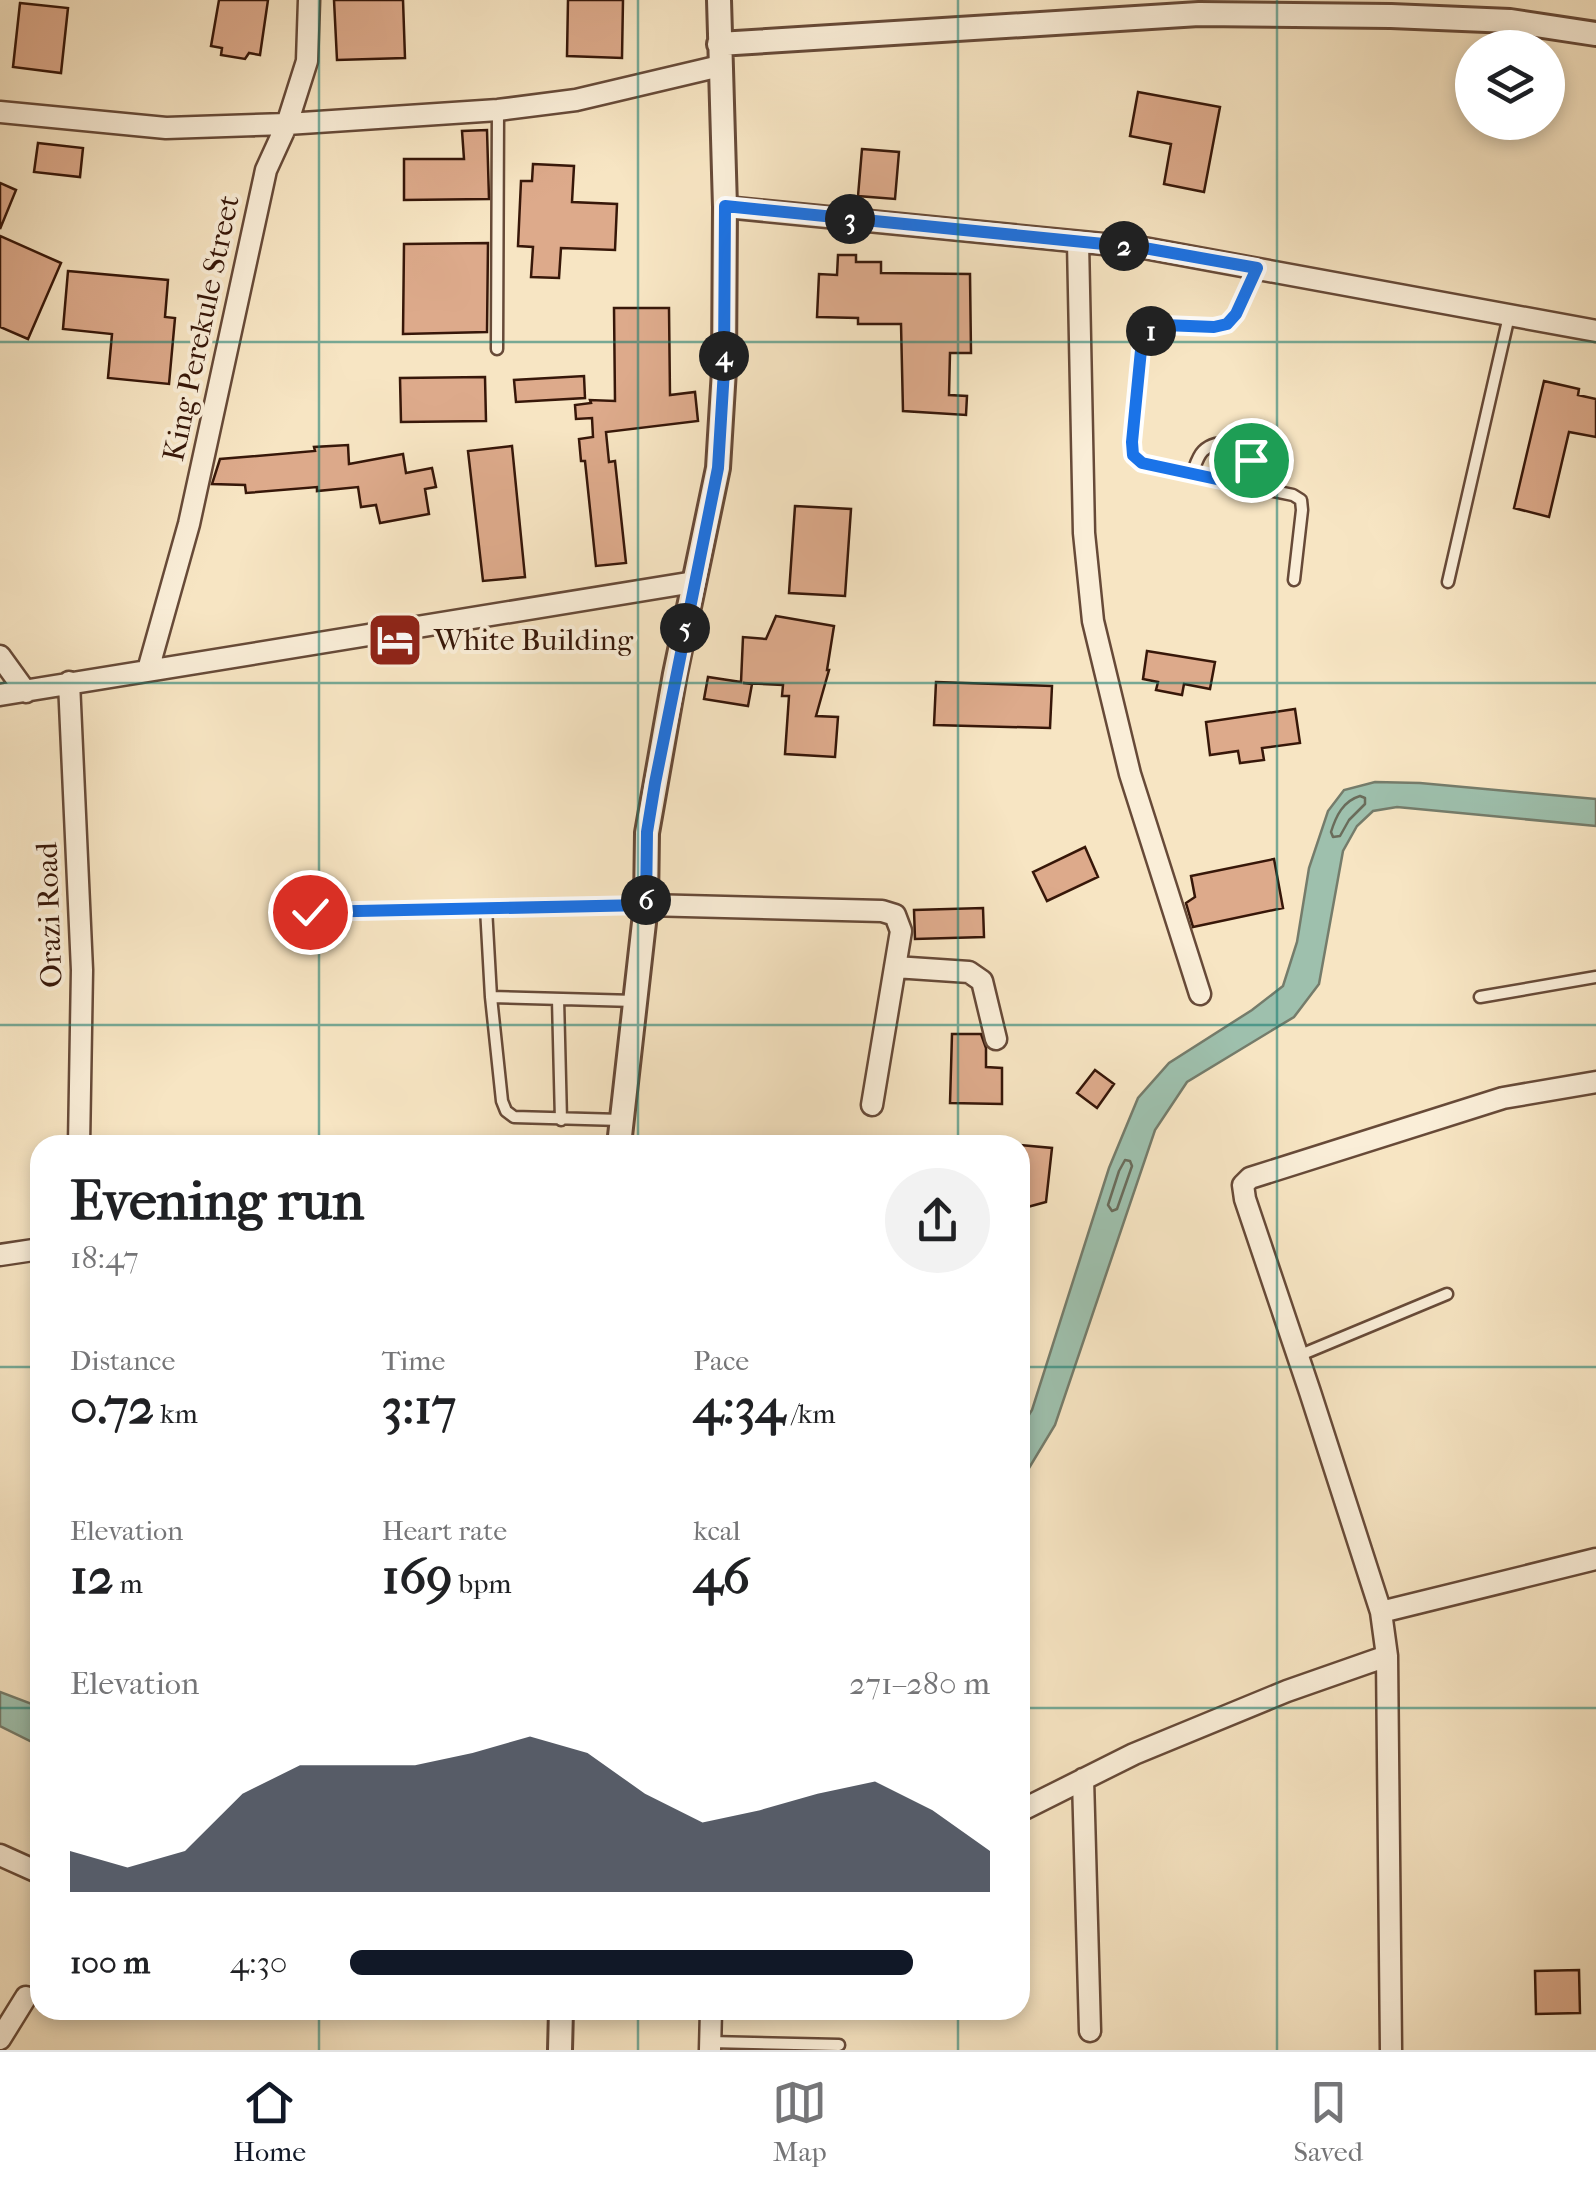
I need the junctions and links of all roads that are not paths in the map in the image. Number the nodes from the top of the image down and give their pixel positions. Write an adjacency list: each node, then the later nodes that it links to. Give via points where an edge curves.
1 (309, 0): 7 (street, King Perekule Street, via 307,61)
2 (718, 0): 4 (street)
3 (1596, 34): 4 (street, via 1490,20 1199,14)
4 (719, 55): 5 (street, via 576,100); 8 (street)
5 (498, 110): 7 (street); 13 (lane)
6 (0, 112): 7 (street, via 166,128)
7 (287, 124): 20 (street, King Perekule Street, via 266,170 189,524)
8 (725, 206): 9 (street); 17 (street, via 718,468)
9 (1078, 242): 10 (street); 29 (street, via 1084,532 1094,621 1130,774)
10 (1257, 268): 11 (street); 14 (lane, via 1227,324 1164,325 1150,332 1141,350 1133,455)
11 (1509, 315): 12 (street); 18 (lane)
12 (1596, 331)
13 (497, 349)
14 (1192, 474): 15 (lane); 15 (lane, via 1207,448 1232,443 1251,460)
15 (1249, 486): 16 (lane, via 1301,500)
16 (1294, 580)
17 (694, 582): 20 (street); 24 (street, via 647,832)
18 (1448, 582)
19 (0, 656): 22 (street)
20 (148, 670): 21 (street)
21 (69, 682): 22 (street); 39 (street, Orazi Road, via 82,970)
22 (26, 692): 23 (street)
23 (0, 695)
24 (646, 905): 25 (lane); 27 (street, via 882,911 894,915 902,931); 33 (street)
25 (486, 908): 26 (lane); 30 (lane)
26 (310, 912)
27 (896, 966): 34 (street, via 969,972 982,980); 36 (street)
28 (1596, 977): 31 (lane)
29 (1200, 994)
30 (492, 997): 32 (lane); 37 (lane, via 506,1111)
31 (1480, 998)
32 (558, 999): 33 (lane); 37 (lane)
33 (636, 1000): 38 (street)
34 (996, 1040)
35 (1596, 1082): 44 (street, via 1503,1098 1250,1178 1243,1185 1245,1199)
36 (872, 1105)
37 (561, 1120): 38 (lane)
38 (622, 1120): 40 (street)
39 (79, 1135)
40 (620, 1135)
41 (30, 1251): 42 (street)
42 (0, 1256)
43 (1447, 1294): 44 (lane)
44 (1298, 1356): 46 (street)
45 (1596, 1558): 46 (street)
46 (1381, 1612): 47 (street)
47 (1387, 1656): 48 (street, via 1288,1690); 60 (street)
48 (1083, 1779): 49 (street); 55 (street)
49 (1030, 1806)
50 (0, 1855): 51 (street)
51 (30, 1868)
52 (26, 1997): 56 (street)
53 (561, 2020): 59 (street)
54 (711, 2020): 58 (street)
55 (1090, 2032)
56 (0, 2039)
57 (839, 2044): 58 (lane)
58 (710, 2046)
59 (560, 2050)
60 (1391, 2050)

